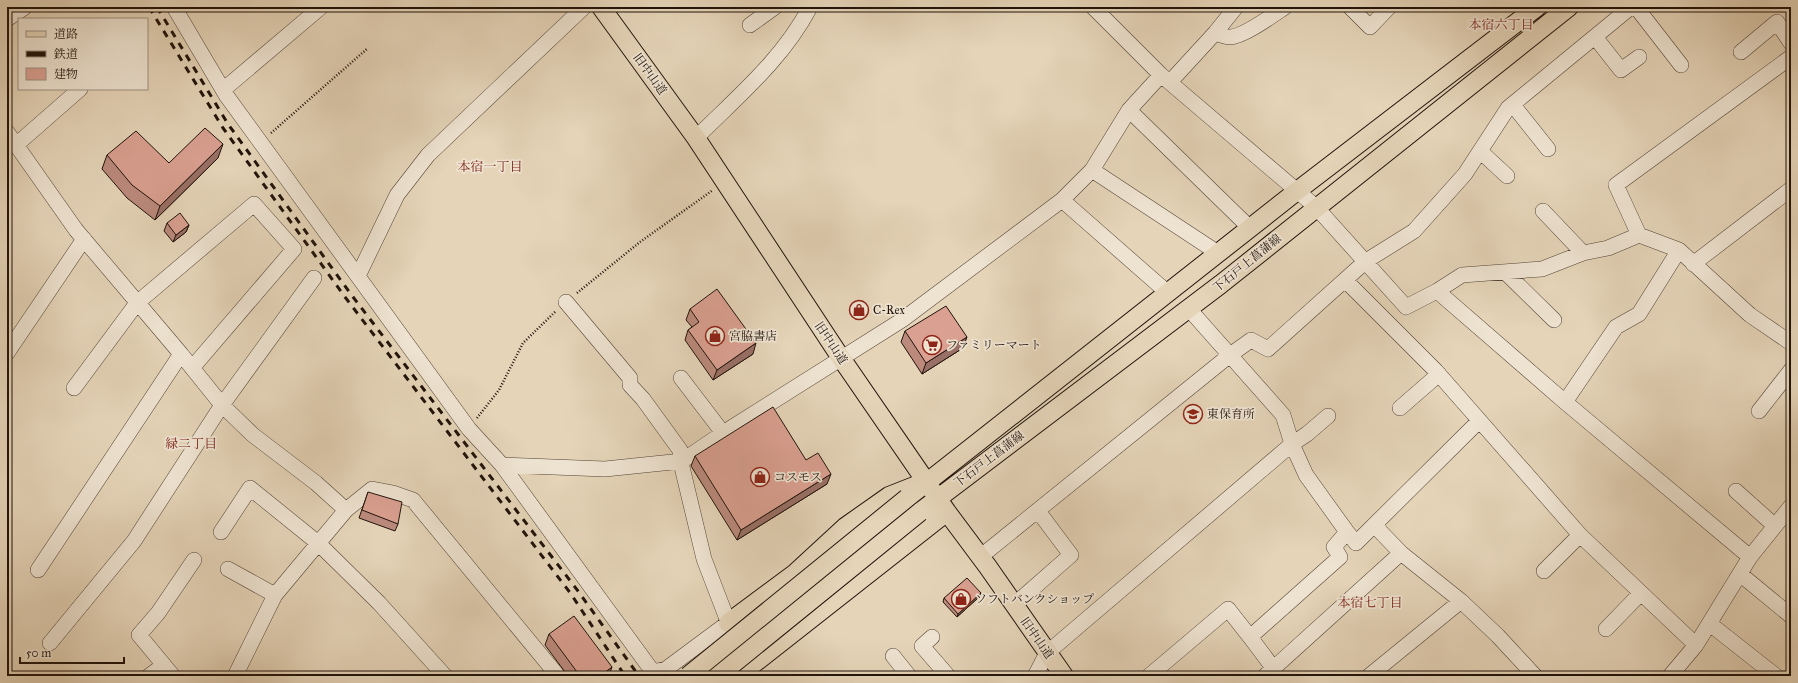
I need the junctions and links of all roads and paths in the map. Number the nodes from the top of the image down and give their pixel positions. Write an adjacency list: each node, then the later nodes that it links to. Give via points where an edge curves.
1 (25, 7): 17 (street)
2 (174, 7): 29 (street)
3 (321, 7): 29 (street)
4 (584, 7): 55 (street, via 428,155 397,195)
5 (601, 7): 33 (main road, 旧中山道)
6 (775, 7): 18 (street)
7 (810, 7): 33 (street, via 799,28 772,63)
8 (1094, 7): 27 (street)
9 (1236, 7): 19 (street)
10 (1285, 7): 19 (street, via 1241,33 1230,37)
11 (1350, 7): 12 (street, via 1370,27)
12 (1390, 7)
13 (1537, 7): 42 (main road, 下石戸上菖蒲線)
14 (1569, 7): 44 (main road, 下石戸上菖蒲線)
15 (1631, 7): 20 (street)
16 (1636, 7): 26 (street)
17 (7, 19)
18 (750, 25)
19 (1215, 33): 27 (street)
20 (1595, 37): 24 (street, via 1621,70); 30 (street)
21 (1791, 43): 23 (street, via 1777,22)
22 (368, 48): 34 (path)
23 (1741, 52)
24 (1638, 57)
25 (1791, 58): 47 (street, via 1616,185)
26 (1681, 65)
27 (1166, 78): 31 (street); 42 (street)
28 (79, 90): 35 (street)
29 (223, 90): 34 (street)
30 (1513, 105): 36 (street); 37 (street, via 1508,108)
31 (1129, 110): 38 (street); 46 (street)
32 (7, 132): 35 (street)
33 (696, 138): 40 (main road, 旧中山道)
34 (260, 142): 55 (street)
35 (16, 146): 48 (street)
36 (1548, 149)
37 (1480, 151): 39 (street); 52 (street, via 1465,174 1414,231)
38 (1092, 170): 43 (street); 50 (street)
39 (1507, 176)
40 (725, 182): 60 (path, via 640,242); 68 (main road, 旧中山道)
41 (1791, 188): 53 (street)
42 (1297, 191): 44 (street); 46 (main road, 下石戸上菖蒲線)
43 (1062, 200): 59 (street); 68 (street, via 902,320)
44 (1316, 207): 52 (street); 62 (main road, 下石戸上菖蒲線)
45 (1543, 211): 51 (street)
46 (1250, 228): 50 (main road, 下石戸上菖蒲線)
47 (1639, 235): 49 (street); 51 (street, via 1608,248)
48 (84, 239): 61 (street); 65 (street)
49 (1679, 250): 53 (street); 74 (street, via 1639,314 1616,327)
50 (1218, 253): 59 (main road, 下石戸上菖蒲線)
51 (1583, 253): 54 (street, via 1542,269)
52 (1366, 261): 57 (street); 58 (street, via 1406,307)
53 (1693, 264): 64 (street, via 1750,315)
54 (1504, 272): 58 (street, via 1462,275); 63 (street)
55 (358, 276): 80 (street)
56 (314, 278): 75 (street)
57 (1345, 280): 67 (street, via 1268,350 1252,340); 71 (street)
58 (1437, 291): 74 (street)
59 (1168, 293): 85 (main road, 下石戸上菖蒲線)
60 (566, 302): 80 (path, via 523,343 499,390); 83 (street, via 630,378 630,385 680,450)
61 (137, 304): 66 (street); 69 (street, via 254,204 294,249); 73 (street)
62 (1189, 309): 67 (street); 87 (main road, 下石戸上菖蒲線)
63 (1554, 320)
64 (1791, 343)
65 (7, 353)
66 (181, 354): 69 (street); 102 (street)
67 (1230, 355): 82 (street, via 1283,415); 90 (street)
68 (841, 358): 81 (street); 85 (main road, 旧中山道)
69 (192, 368): 75 (street)
70 (1791, 370): 77 (street)
71 (1439, 374): 76 (street); 79 (street)
72 (681, 378): 81 (street)
73 (74, 388)
74 (1564, 402): 99 (street)
75 (222, 405): 89 (street, via 252,435 316,483); 115 (street, via 134,541)
76 (1400, 408)
77 (1759, 412)
78 (1328, 416): 82 (street)
79 (1479, 421): 91 (street); 95 (street)
80 (469, 429): 84 (street)
81 (723, 433): 83 (street)
82 (1292, 444): 94 (street, via 1306,476); 117 (street)
83 (682, 461): 84 (street, via 605,469); 110 (street, via 704,559)
84 (502, 465): 120 (street, via 653,672)
85 (926, 482): 87 (main road, 旧中山道); 110 (main road, via 889,496 845,527 794,574); 128 (main road, 下石戸上菖蒲線, bridge)
86 (1736, 492): 92 (street)
87 (942, 504): 98 (main road, 旧中山道); 123 (main road); 129 (main road, 下石戸上菖蒲線, bridge, via 920,512)
88 (1791, 506): 92 (street)
89 (346, 510): 96 (street); 127 (street, via 372,489 413,500)
90 (1038, 511): 98 (street); 108 (street, via 1071,555)
91 (1374, 526): 94 (street, via 1356,543); 97 (street)
92 (1775, 526): 99 (street)
93 (221, 532): 96 (street, via 250,488)
94 (1347, 532): 113 (street, via 1334,547 1340,557)
95 (1580, 536): 103 (street); 105 (street)
96 (318, 543): 106 (street); 126 (street, via 379,603)
97 (1401, 553): 107 (street); 121 (street)
98 (980, 557): 108 (main road, 旧中山道)
99 (1750, 557): 104 (street)
100 (194, 560): 119 (street, via 158,613 139,635)
101 (228, 569): 106 (street)
102 (38, 570)
103 (1544, 571)
104 (1740, 574): 109 (street); 111 (street)
105 (1641, 593): 112 (street); 116 (street)
106 (275, 595): 125 (street)
107 (1461, 601): 135 (street); 136 (street)
108 (1014, 605): 117 (main road, 旧中山道)
109 (1791, 616)
110 (728, 623): 120 (street); 123 (street)
111 (1710, 624): 116 (street); 122 (street)
112 (1606, 629)
113 (1250, 637): 121 (street); 134 (street, via 1228,609)
114 (932, 638): 131 (street, via 922,646)
115 (50, 643)
116 (1696, 645): 137 (street)
117 (1047, 653): 132 (street); 133 (main road, 旧中山道)
118 (893, 656): 130 (street)
119 (169, 671): 124 (street)
120 (669, 672)
121 (1270, 672)
122 (1767, 673)
123 (745, 674)
124 (149, 676)
125 (235, 676)
126 (445, 676)
127 (558, 676)
128 (688, 676)
129 (718, 676)
130 (909, 676)
131 (948, 676)
132 (1035, 676)
133 (1064, 676)
134 (1149, 676)
135 (1369, 676)
136 (1535, 676)
137 (1670, 676)

